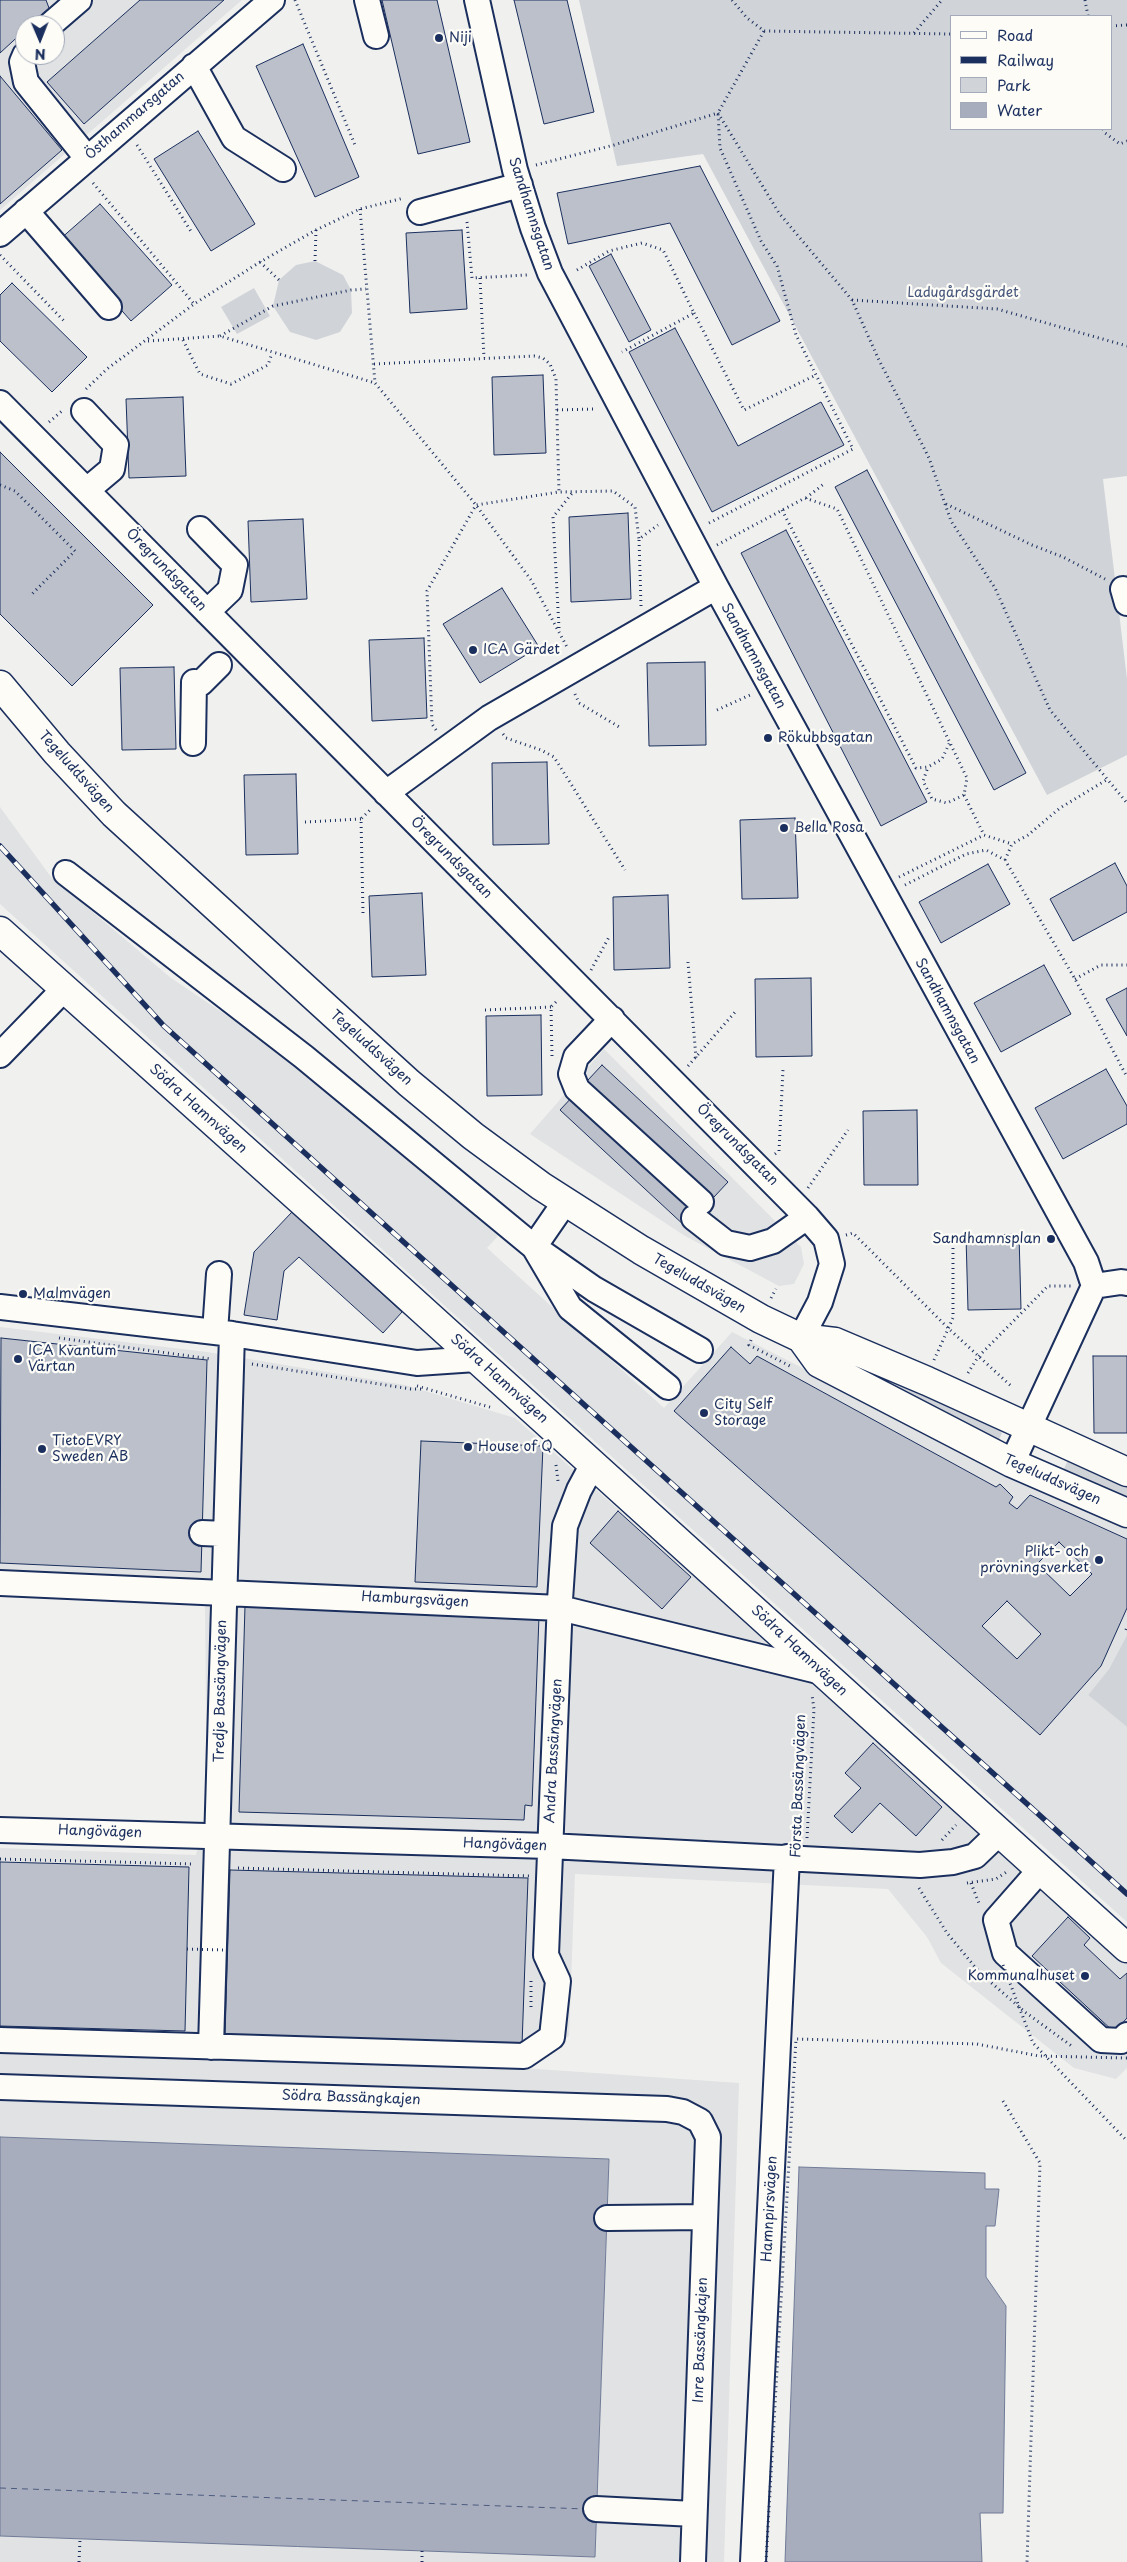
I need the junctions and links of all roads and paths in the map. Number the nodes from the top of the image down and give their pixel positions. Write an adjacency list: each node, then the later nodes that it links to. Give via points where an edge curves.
1 (79, 0): 9 (street)
2 (294, 0): 23 (path)
3 (367, 0): 16 (street)
4 (477, 0): 26 (street, Sandhamnsgatan)
5 (732, 0): 13 (path)
6 (942, 0): 14 (path)
7 (1085, 0): 10 (path)
8 (261, 3): 18 (street, Östhammarsgatan)
9 (62, 15)
10 (1088, 15)
11 (1127, 25): 12 (path)
12 (1112, 26)
13 (764, 31): 14 (path); 19 (path)
14 (914, 33): 15 (path)
15 (950, 34)
16 (376, 36)
17 (23, 65): 24 (street, via 26,82)
18 (194, 66): 20 (street, Östhammarsgatan); 25 (street, via 234,138)
19 (718, 113): 26 (path); 42 (path, via 779,213); 55 (path, via 720,148 761,240 777,266 796,335)
20 (124, 126): 24 (street, Östhammarsgatan); 32 (path)
21 (1104, 130): 22 (path, via 1120,144)
22 (1127, 142)
23 (355, 145)
24 (83, 162): 30 (street, Östhammarsgatan); 43 (path)
25 (283, 169)
26 (517, 178): 27 (street); 38 (street, Sandhamnsgatan)
27 (459, 202): 28 (street); 39 (path, via 467,221 472,278)
28 (414, 204): 29 (path)
29 (360, 209): 31 (path); 41 (path)
30 (26, 211): 33 (street, Östhammarsgatan); 44 (street)
31 (316, 230): 35 (path); 36 (path)
32 (192, 233)
33 (0, 234)
34 (0, 255): 46 (path)
35 (315, 261)
36 (260, 262): 40 (path); 43 (path)
37 (577, 270): 45 (path, via 609,251 642,243 663,250)
38 (550, 273): 39 (path); 59 (street, Sandhamnsgatan)
39 (480, 278): 53 (path)
40 (279, 280)
41 (366, 289): 47 (path, via 273,306); 54 (path)
42 (852, 300): 50 (path, via 997,309); 68 (path, via 929,458)
43 (194, 304): 49 (path)
44 (109, 307)
45 (694, 313): 51 (path); 55 (path, via 744,410)
46 (66, 323)
47 (220, 336): 48 (path); 52 (path)
48 (183, 340): 49 (path); 52 (path, via 200,374 231,384 268,365)
49 (147, 341): 58 (path, via 108,369)
50 (1127, 346)
51 (622, 352)
52 (272, 353): 56 (path)
53 (484, 358): 54 (path); 60 (path, via 543,358 550,364 556,379)
54 (374, 364): 56 (path)
55 (816, 375): 72 (path, via 853,449)
56 (376, 383): 69 (path)
57 (0, 403): 61 (street, Öregrundsgatan)
58 (77, 404): 61 (path); 64 (street, via 116,445 112,469)
59 (622, 409): 60 (path); 71 (street, Sandhamnsgatan)
60 (556, 410): 66 (path)
61 (34, 436): 64 (street, Öregrundsgatan)
62 (825, 483): 67 (path)
63 (0, 485): 77 (path, via 16,491 75,551)
64 (87, 490): 79 (street, Öregrundsgatan)
65 (573, 491): 66 (path); 74 (path, via 613,491 635,507); 81 (path, via 553,516)
66 (559, 492): 69 (path)
67 (805, 498): 70 (path); 91 (path, via 837,509)
68 (945, 503): 78 (path, via 1063,557); 94 (path, via 951,520 995,588 1050,710)
69 (476, 506): 81 (path, via 531,580); 88 (path, via 427,591)
70 (782, 510): 75 (path); 93 (path, via 916,768)
71 (676, 511): 74 (path); 75 (street, Sandhamnsgatan)
72 (709, 523)
73 (200, 529): 79 (street, via 235,565 230,590)
74 (638, 539): 80 (path)
75 (699, 555): 76 (street, Sandhamnsgatan)
76 (716, 588): 80 (street); 85 (street, Sandhamnsgatan)
77 (30, 596)
78 (1125, 596)
79 (207, 612): 96 (street, Öregrundsgatan)
80 (642, 629): 83 (street)
81 (559, 632): 83 (path)
82 (219, 665): 92 (street, via 201,683 194,682)
83 (578, 666): 96 (street, via 489,718)
84 (0, 685): 128 (main road, Tegeluddsvägen, via 114,814 271,958 416,1089 473,1136)
85 (770, 686): 87 (path); 105 (street, Sandhamnsgatan)
86 (575, 693): 89 (path, via 579,703)
87 (716, 710)
88 (432, 724)
89 (621, 728)
90 (503, 734): 103 (path, via 554,757)
91 (950, 741): 93 (path, via 942,760); 95 (path, via 967,778)
92 (193, 743)
93 (928, 768): 95 (path, via 923,781 932,799 947,803)
94 (1108, 779): 97 (path); 101 (path, via 1060,808)
95 (964, 795): 100 (path)
96 (378, 801): 98 (path); 118 (street, Öregrundsgatan)
97 (1127, 803)
98 (361, 819): 99 (path); 106 (path)
99 (305, 822)
100 (984, 835): 101 (path); 105 (path)
101 (1012, 844): 102 (path)
102 (1005, 860): 105 (path, via 986,850 966,854); 112 (path)
103 (625, 870)
104 (66, 873): 132 (street, via 304,1057)
105 (881, 891): 135 (street, Sandhamnsgatan, via 1086,1262)
106 (363, 913)
107 (0, 931): 113 (main road, Södra Hamnvägen)
108 (609, 937): 111 (path)
109 (688, 962): 120 (path)
110 (1127, 965): 112 (path, via 1101,965)
111 (591, 970)
112 (1075, 979): 124 (path)
113 (64, 989): 119 (street); 142 (main road, Södra Hamnvägen)
114 (558, 1000): 115 (path)
115 (551, 1007): 116 (path); 121 (path)
116 (485, 1010)
117 (736, 1011): 120 (path)
118 (612, 1019): 126 (street, Öregrundsgatan); 129 (street, via 576,1057 571,1074 577,1089 726,1243 750,1248 772,1241)
119 (0, 1055)
120 (696, 1058): 122 (path)
121 (552, 1064)
122 (688, 1066)
123 (783, 1069): 126 (path, via 779,1151)
124 (1127, 1077)
125 (848, 1130): 127 (path)
126 (760, 1168): 129 (street, Öregrundsgatan)
127 (808, 1188)
128 (565, 1202): 132 (street); 139 (main road, Tegeluddsvägen, via 760,1319)
129 (807, 1217): 130 (street, Öregrundsgatan)
130 (826, 1239): 137 (path, via 853,1233); 139 (street, Öregrundsgatan, via 832,1264 830,1275 815,1315)
131 (954, 1241): 137 (path, via 953,1318)
132 (534, 1247): 140 (street, via 594,1289); 146 (street, via 570,1308)
133 (219, 1274): 138 (street, Tredje Bassängvägen)
134 (1127, 1283): 135 (street)
135 (1094, 1286): 141 (path, via 1048,1286); 149 (street)
136 (0, 1306): 138 (street)
137 (948, 1328): 141 (path); 143 (path)
138 (224, 1333): 142 (street, via 416,1363); 155 (street, Tredje Bassängvägen)
139 (801, 1338): 149 (main road, Tegeluddsvägen, via 835,1342); 150 (main road, Tegeluddsvägen, via 819,1363)
140 (700, 1350)
141 (978, 1357): 144 (path); 145 (path)
142 (476, 1359): 151 (main road, Södra Hamnvägen)
143 (934, 1360)
144 (966, 1375)
145 (1011, 1386)
146 (668, 1387)
147 (427, 1389): 148 (path)
148 (500, 1410)
149 (1029, 1427): 150 (street); 152 (main road, Tegeluddsvägen)
150 (1012, 1463): 153 (main road, Tegeluddsvägen)
151 (593, 1464): 158 (street, Andra Bassängvägen, via 565,1526); 159 (main road, Södra Hamnvägen)
152 (1127, 1472)
153 (1127, 1513)
154 (202, 1533): 155 (street)
155 (226, 1534): 157 (street, Tredje Bassängvägen)
156 (0, 1583): 157 (street, Hamburgsvägen)
157 (223, 1592): 158 (street, Hamburgsvägen); 162 (street, Tredje Bassängvägen)
158 (560, 1608): 159 (street, Hamburgsvägen); 164 (street, Andra Bassängvägen)
159 (817, 1683): 161 (main road, Södra Hamnvägen); 165 (path, Första Bassängvägen)
160 (0, 1830): 162 (street, Hangövägen)
161 (999, 1833): 165 (street, Hangövägen, via 974,1856 953,1862 920,1865); 168 (main road, Södra Hamnvägen)
162 (217, 1835): 163 (street, Hangövägen); 167 (street, Tredje Bassängvägen)
163 (525, 1846): 164 (street, Hangövägen); 167 (path, via 525,1865 531,1869 532,1877)
164 (549, 1846): 165 (street, Hangövägen); 177 (street, Andra Bassängvägen, via 546,1955 558,1981 552,2037 524,2056)
165 (797, 1858): 192 (street, Hamnpirsvägen)
166 (0, 1859): 167 (path)
167 (216, 1865): 177 (street, Tredje Bassängvägen)
168 (1040, 1870): 169 (main road, Södra Hamnvägen); 175 (street, via 996,1920 1005,1953 1101,2040 1121,2041)
169 (1127, 1948)
170 (187, 1949): 171 (path, bridge)
171 (226, 1950)
172 (1003, 1965): 182 (path, bridge, via 1033,2042)
173 (531, 1976): 174 (path)
174 (531, 2015)
175 (1127, 2035)
176 (0, 2040): 177 (street)
177 (211, 2047)
178 (1127, 2058): 193 (path, bridge, via 1039,2056 977,2044 796,2039)
179 (0, 2087): 181 (street, Södra Bassängkajen, via 667,2109 683,2112)
180 (1003, 2101): 194 (path, via 1040,2163)
181 (700, 2121): 184 (street, Inre Bassängkajen, via 708,2136)
182 (1127, 2140)
183 (607, 2218): 184 (street)
184 (705, 2218): 186 (street, Inre Bassängkajen)
185 (596, 2509): 186 (street)
186 (694, 2514): 191 (street, Inre Bassängkajen)
187 (80, 2539): 189 (path)
188 (422, 2551): 190 (path)
189 (79, 2562)
190 (422, 2562)
191 (693, 2562)
192 (753, 2562)
193 (766, 2562)
194 (1027, 2562)

